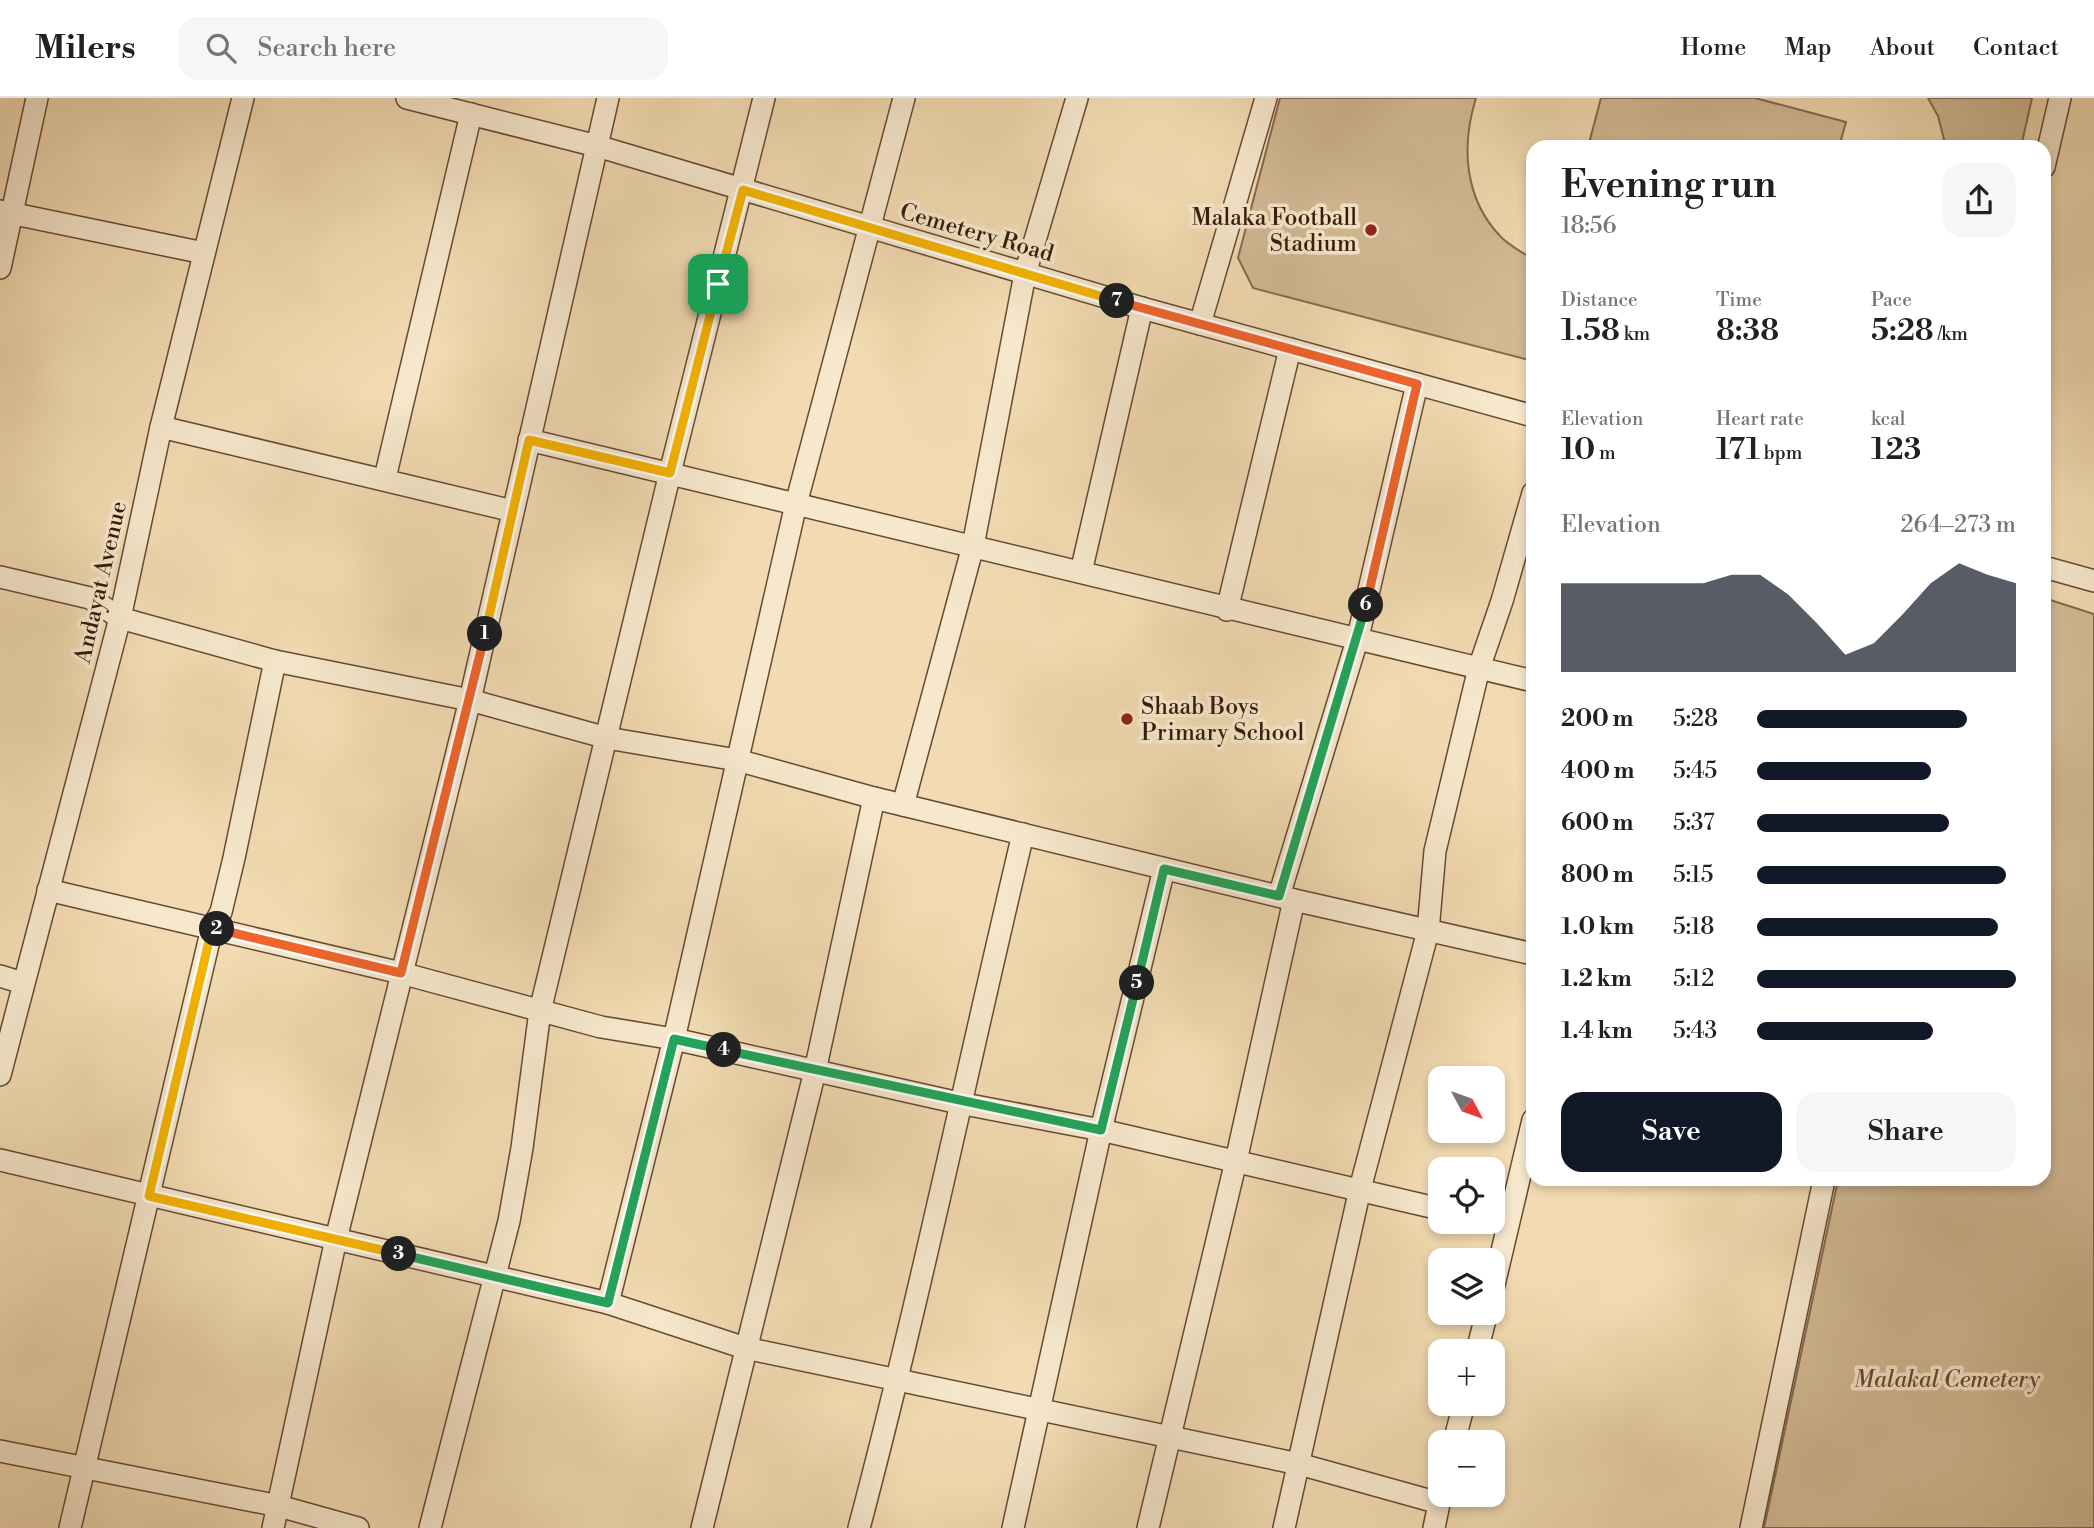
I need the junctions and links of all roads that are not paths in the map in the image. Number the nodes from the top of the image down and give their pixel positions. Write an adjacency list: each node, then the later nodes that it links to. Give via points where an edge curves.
1 (37, 98): 15 (street)
2 (243, 98): 17 (street, Andayat Avenue)
3 (407, 98): 10 (street, Cemetery Road)
4 (608, 98): 13 (street)
5 (764, 98): 14 (street)
6 (904, 98): 16 (street)
7 (1077, 98): 19 (street)
8 (1266, 98): 21 (street)
9 (2060, 98): 12 (street)
10 (449, 103): 11 (street, Cemetery Road)
11 (471, 114): 13 (street, Cemetery Road); 28 (street)
12 (2050, 140)
13 (597, 146): 14 (street, Cemetery Road); 26 (street)
14 (743, 190): 16 (street, Cemetery Road); 27 (street)
15 (5, 211): 17 (street); 18 (street)
16 (869, 228): 19 (street, Cemetery Road); 29 (street)
17 (204, 253): 25 (street, Andayat Avenue)
18 (0, 268)
19 (1025, 274): 20 (street, Cemetery Road); 32 (street)
20 (1142, 307): 21 (street, Cemetery Road); 34 (street)
21 (1200, 324): 22 (street, Cemetery Road)
22 (1290, 349): 23 (street, Cemetery Road); 37 (street)
23 (1417, 384): 24 (street, Cemetery Road); 39 (street)
24 (1526, 414)
25 (161, 427): 28 (street); 38 (street, Andayat Avenue)
26 (529, 440): 27 (street); 30 (street)
27 (670, 473): 29 (street); 44 (street)
28 (385, 478): 30 (street)
29 (796, 504): 32 (street); 45 (street)
30 (513, 511): 43 (street)
31 (1526, 517): 41 (street)
32 (974, 547): 34 (street); 47 (street)
33 (2051, 569): 36 (street)
34 (1081, 572): 37 (street)
35 (0, 577): 38 (street, via 90,598)
36 (2094, 581)
37 (1227, 610): 39 (street)
38 (120, 618): 40 (street); 50 (street, Andayat Avenue)
39 (1358, 637): 41 (street); 51 (street)
40 (275, 661): 43 (street); 52 (street, via 221,912)
41 (1479, 668): 42 (street); 53 (street, via 1435,851)
42 (1526, 679)
43 (470, 700): 44 (street); 55 (street)
44 (607, 738): 45 (street); 58 (street)
45 (737, 761): 46 (street); 59 (street)
46 (874, 798): 47 (street); 60 (street)
47 (903, 804): 48 (street)
48 (1023, 834): 49 (street); 62 (street)
49 (1164, 869): 51 (street); 63 (street)
50 (48, 890): 52 (street); 57 (street, Andayat Avenue)
51 (1286, 898): 53 (street); 66 (street)
52 (212, 928): 55 (street); 69 (street)
53 (1428, 931): 54 (street); 68 (street)
54 (1526, 952)
55 (401, 973): 58 (street); 72 (street)
56 (0, 976): 57 (street)
57 (23, 983): 61 (street, Andayat Avenue)
58 (540, 1011): 59 (street); 73 (street, via 523,1148)
59 (674, 1039): 60 (street); 74 (street)
60 (815, 1071): 62 (street); 75 (street)
61 (0, 1075)
62 (959, 1102): 63 (street); 76 (street)
63 (1101, 1130): 66 (street); 77 (street)
64 (1526, 1142): 71 (street)
65 (0, 1160): 69 (street)
66 (1236, 1161): 68 (street); 78 (street)
67 (1823, 1186): 95 (street)
68 (1360, 1189): 70 (street); 80 (street)
69 (149, 1196): 72 (street); 81 (street)
70 (1428, 1206)
71 (1505, 1208)
72 (336, 1239): 73 (street); 83 (street)
73 (497, 1276): 74 (street); 88 (street)
74 (608, 1303): 75 (street)
75 (745, 1348): 76 (street); 89 (street)
76 (898, 1380): 77 (street); 90 (street)
77 (1038, 1409): 78 (street); 91 (street)
78 (1170, 1437): 80 (street); 92 (street)
79 (0, 1451): 81 (street)
80 (1299, 1464): 82 (street); 93 (street)
81 (84, 1469): 83 (street); 85 (street)
82 (1428, 1496)
83 (279, 1506): 86 (street); 87 (street)
84 (1438, 1507): 94 (street)
85 (70, 1528)
86 (274, 1528)
87 (358, 1528)
88 (430, 1528)
89 (702, 1528)
90 (859, 1528)
91 (1013, 1528)
92 (1148, 1528)
93 (1284, 1528)
94 (1434, 1528)
95 (1751, 1528)

